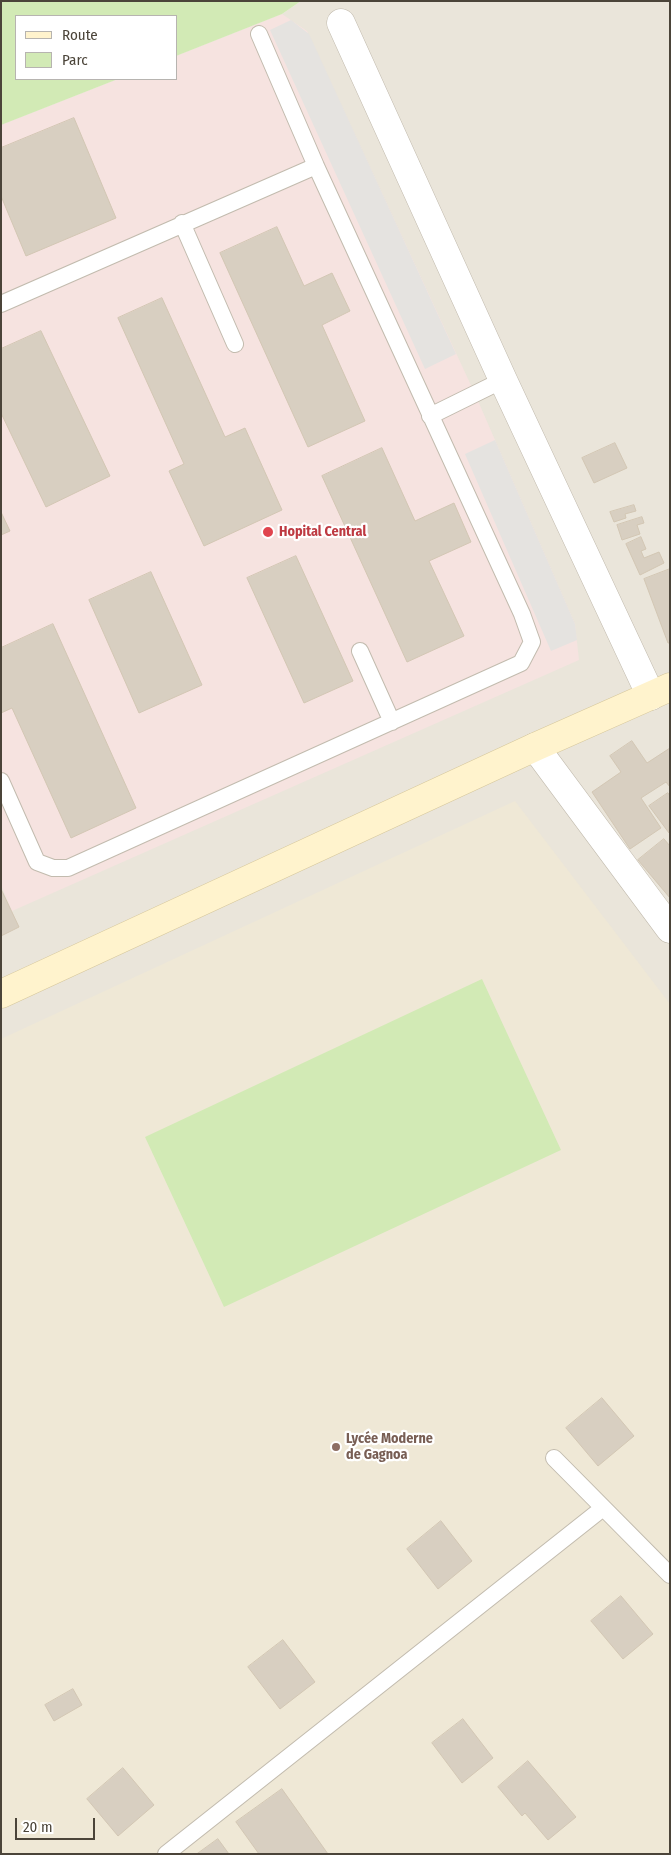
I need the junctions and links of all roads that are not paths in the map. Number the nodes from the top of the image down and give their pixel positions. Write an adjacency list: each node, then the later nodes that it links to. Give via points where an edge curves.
1 (341, 23): 7 (street)
2 (260, 34): 3 (lane)
3 (316, 166): 4 (lane); 8 (lane)
4 (182, 223): 5 (lane); 6 (lane)
5 (1, 304)
6 (235, 344)
7 (503, 380): 8 (lane); 10 (street)
8 (430, 416): 11 (lane, via 532,642 521,663)
9 (360, 650): 11 (lane)
10 (661, 691): 12 (street)
11 (392, 722): 13 (lane, via 68,868 53,868 37,862)
12 (535, 747): 14 (street); 15 (street)
13 (1, 781)
14 (670, 929)
15 (1, 994)
16 (554, 1458): 17 (lane)
17 (603, 1508): 18 (lane); 19 (lane)
18 (670, 1576)
19 (166, 1854)

